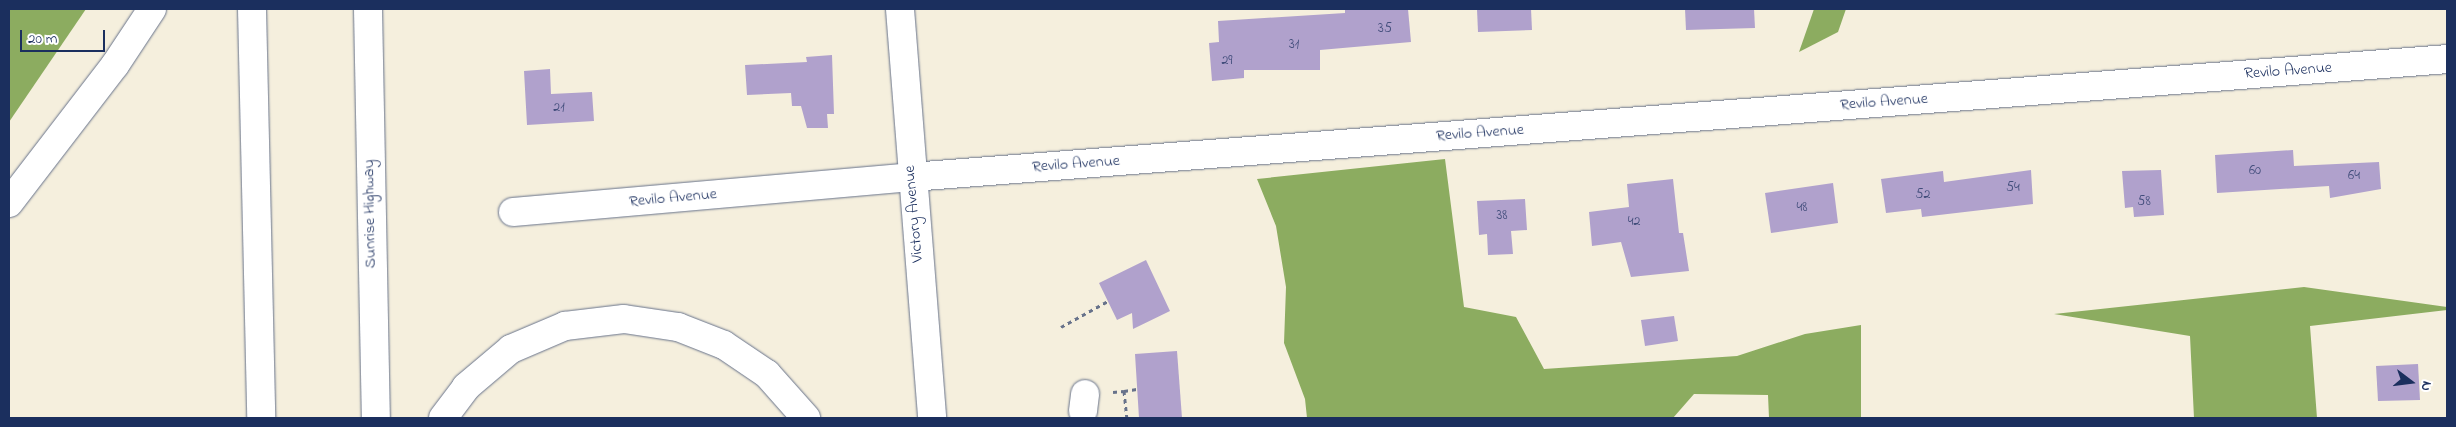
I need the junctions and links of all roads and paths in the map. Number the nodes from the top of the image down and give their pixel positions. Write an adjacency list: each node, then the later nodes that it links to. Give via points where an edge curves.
1 (152, 9): 7 (main road, via 115,65)
2 (252, 9): 13 (main road)
3 (368, 9): 14 (main road, Sunrise Highway)
4 (900, 9): 6 (main road, Victory Avenue)
5 (2447, 59): 6 (main road, Revilo Avenue)
6 (911, 177): 8 (main road, Revilo Avenue); 17 (main road, Victory Avenue)
7 (9, 203)
8 (513, 212)
9 (1108, 301): 10 (path)
10 (1060, 327)
11 (1137, 389): 12 (path)
12 (1124, 391)
13 (261, 418)
14 (376, 418)
15 (443, 418): 16 (main road, via 466,387 511,349 565,326 624,319 678,327 724,345 767,374)
16 (806, 418)
17 (932, 418)

